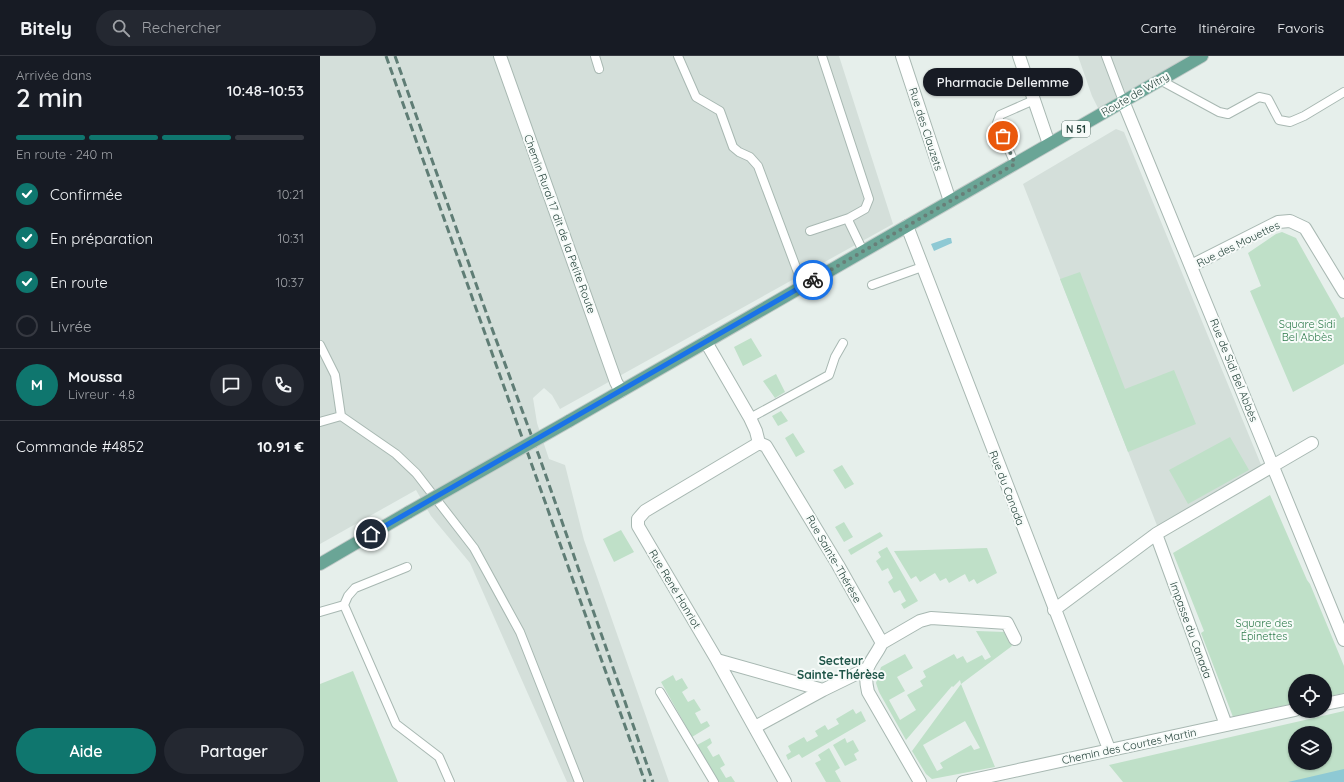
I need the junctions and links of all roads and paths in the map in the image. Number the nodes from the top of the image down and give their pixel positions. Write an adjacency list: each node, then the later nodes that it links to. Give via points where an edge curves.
1 (595, 56): 9 (lane)
2 (678, 56): 24 (lane, via 696,97 720,110 733,148 750,156 758,166)
3 (822, 56): 17 (lane, via 869,199 865,209)
4 (902, 56): 16 (street, Rue des Clauzets)
5 (1019, 56): 12 (street)
6 (1106, 56): 13 (lane)
7 (1202, 56): 10 (main road, Route de Witry / N 51)
8 (502, 57): 29 (street, Chemin Rural 17 dit de la Petite Route)
9 (599, 69)
10 (1160, 80): 11 (lane, via 1219,112 1228,114 1258,97 1268,99 1279,120 1290,122); 13 (main road, Route de Witry / N 51)
11 (1344, 92)
12 (1034, 100): 14 (street); 15 (lane, via 1000,115 997,123)
13 (1123, 101): 14 (main road, Route de Witry / N 51); 21 (street, Rue de Sidi Bel Abbès)
14 (1049, 144): 15 (main road, Route de Witry / N 51)
15 (1015, 164): 16 (main road, Route de Witry / N 51)
16 (950, 201): 18 (main road, Route de Witry / N 51)
17 (849, 218): 19 (lane); 20 (lane)
18 (907, 226): 20 (main road, Route de Witry / N 51); 22 (street, Rue du Canada)
19 (810, 231)
20 (864, 251): 24 (main road, Route de Witry / N 51)
21 (1191, 266): 25 (street, Rue des Mouettes, via 1278,222 1290,221 1305,228); 35 (street, Rue de Sidi Bel Abbès)
22 (922, 267): 23 (lane); 40 (street, Rue du Canada)
23 (872, 285)
24 (803, 286): 26 (main road, Route de Witry / N 51)
25 (1344, 292)
26 (706, 342): 29 (main road, Route de Witry / N 51); 31 (street, Rue Sainte-Thérèse)
27 (843, 343): 31 (lane, via 829,375)
28 (320, 344): 30 (lane, via 335,375)
29 (621, 391): 37 (main road, Route de Witry / N 51, bridge)
30 (341, 416): 32 (lane); 56 (lane, via 396,454 416,473 474,548 520,632)
31 (750, 418): 33 (street, Rue Sainte-Thérèse)
32 (320, 422)
33 (759, 443): 44 (street, Rue Sainte-Thérèse, via 766,446); 45 (street, Rue René Hanriot, via 645,511 638,519 638,526)
34 (1312, 443): 35 (street)
35 (1273, 465): 36 (street); 43 (street, Rue de Sidi Bel Abbès)
36 (1156, 534): 40 (street); 52 (street, Impasse du Canada)
37 (320, 564)
38 (407, 567): 39 (lane, via 355,588)
39 (344, 605): 41 (lane); 55 (lane, via 396,724 439,757)
40 (1054, 610): 54 (street, Rue du Canada)
41 (320, 612)
42 (1015, 639): 44 (street, via 1007,623 940,618 920,621)
43 (1344, 640)
44 (882, 643): 46 (street)
45 (717, 660): 47 (street); 53 (street, Rue René Hanriot)
46 (866, 669): 47 (street); 59 (street, via 868,692)
47 (823, 690): 53 (street)
48 (660, 692): 57 (lane)
49 (1344, 700): 50 (street)
50 (1332, 703)
51 (1288, 712): 52 (street, Chemin des Courtes Martin)
52 (1226, 725): 54 (street, Chemin des Courtes Martin)
53 (755, 727): 58 (street, Rue René Hanriot)
54 (1109, 749): 60 (street, Chemin des Courtes Martin)
55 (450, 782)
56 (578, 782)
57 (714, 782)
58 (785, 782)
59 (920, 782)
60 (963, 782)

